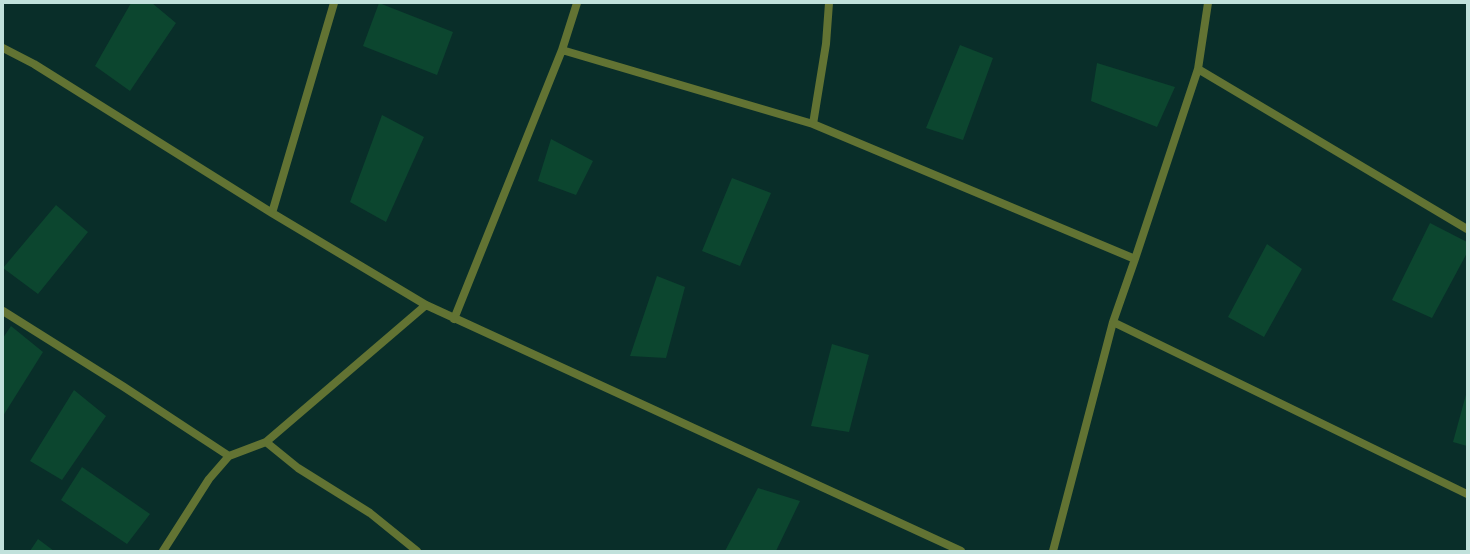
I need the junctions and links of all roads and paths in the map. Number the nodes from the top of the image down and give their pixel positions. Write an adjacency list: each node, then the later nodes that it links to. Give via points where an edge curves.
1 (334, 3): 9 (street)
2 (577, 3): 6 (street)
3 (829, 3): 8 (street, via 826,44)
4 (1208, 3): 7 (street)
5 (3, 48): 9 (street, via 34,64)
6 (562, 50): 8 (street); 14 (street)
7 (1198, 69): 10 (street); 11 (street)
8 (813, 124): 11 (street)
9 (272, 213): 12 (street)
10 (1467, 229)
11 (1135, 259): 15 (street)
12 (426, 305): 14 (street); 16 (street)
13 (3, 311): 17 (street)
14 (454, 319): 21 (street)
15 (1112, 322): 18 (street); 22 (street)
16 (266, 442): 17 (street); 20 (street, via 298,468 370,513)
17 (229, 456): 19 (street, via 209,479)
18 (1467, 494)
19 (163, 551)
20 (417, 551)
21 (961, 551)
22 (1053, 551)

